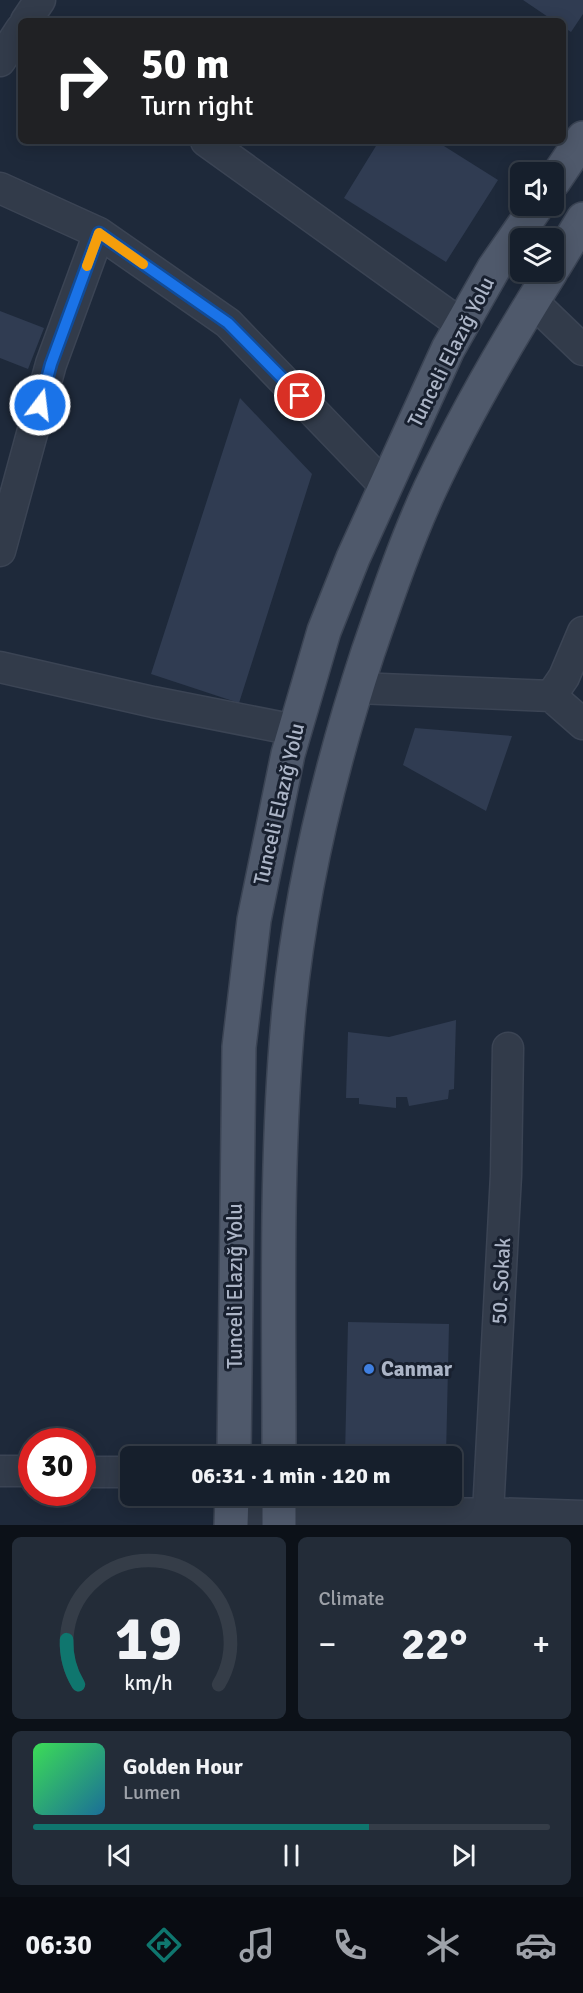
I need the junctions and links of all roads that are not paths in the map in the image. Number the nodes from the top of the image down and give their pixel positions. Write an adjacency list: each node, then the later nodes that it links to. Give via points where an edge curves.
1 (18, 35): 2 (street)
2 (0, 61)
3 (583, 138): 5 (main road)
4 (210, 144): 13 (street)
5 (564, 166)
6 (0, 188): 9 (street)
7 (530, 216): 13 (main road, Tunceli Elazığ Yolu, via 494,268)
8 (583, 219): 10 (main road)
9 (99, 233): 15 (street, via 228,323); 16 (street, via 51,364)
10 (564, 250)
11 (544, 282): 12 (main road, Tunceli Elazığ Yolu)
12 (532, 301): 14 (street); 19 (main road, Tunceli Elazığ Yolu, via 429,490 388,592)
13 (462, 325): 15 (main road, Tunceli Elazığ Yolu)
14 (583, 350)
15 (386, 487): 22 (main road, Tunceli Elazığ Yolu, via 324,631)
16 (0, 551)
17 (583, 632): 20 (street, via 564,677)
18 (0, 667): 22 (street)
19 (357, 688): 20 (street); 25 (main road, Tunceli Elazığ Yolu, via 312,855 289,1006 280,1161)
20 (551, 696): 21 (street)
21 (583, 724)
22 (295, 730): 24 (main road, Tunceli Elazığ Yolu, via 254,920 239,1047)
23 (508, 1048): 32 (street, 50. Sokak, via 506,1187)
24 (234, 1446)
25 (279, 1446)
26 (0, 1471): 27 (street)
27 (18, 1472)
28 (96, 1472): 29 (street)
29 (120, 1472)
30 (279, 1512): 31 (street); 32 (street)
31 (232, 1513)
32 (488, 1513): 33 (street)
33 (583, 1516)

